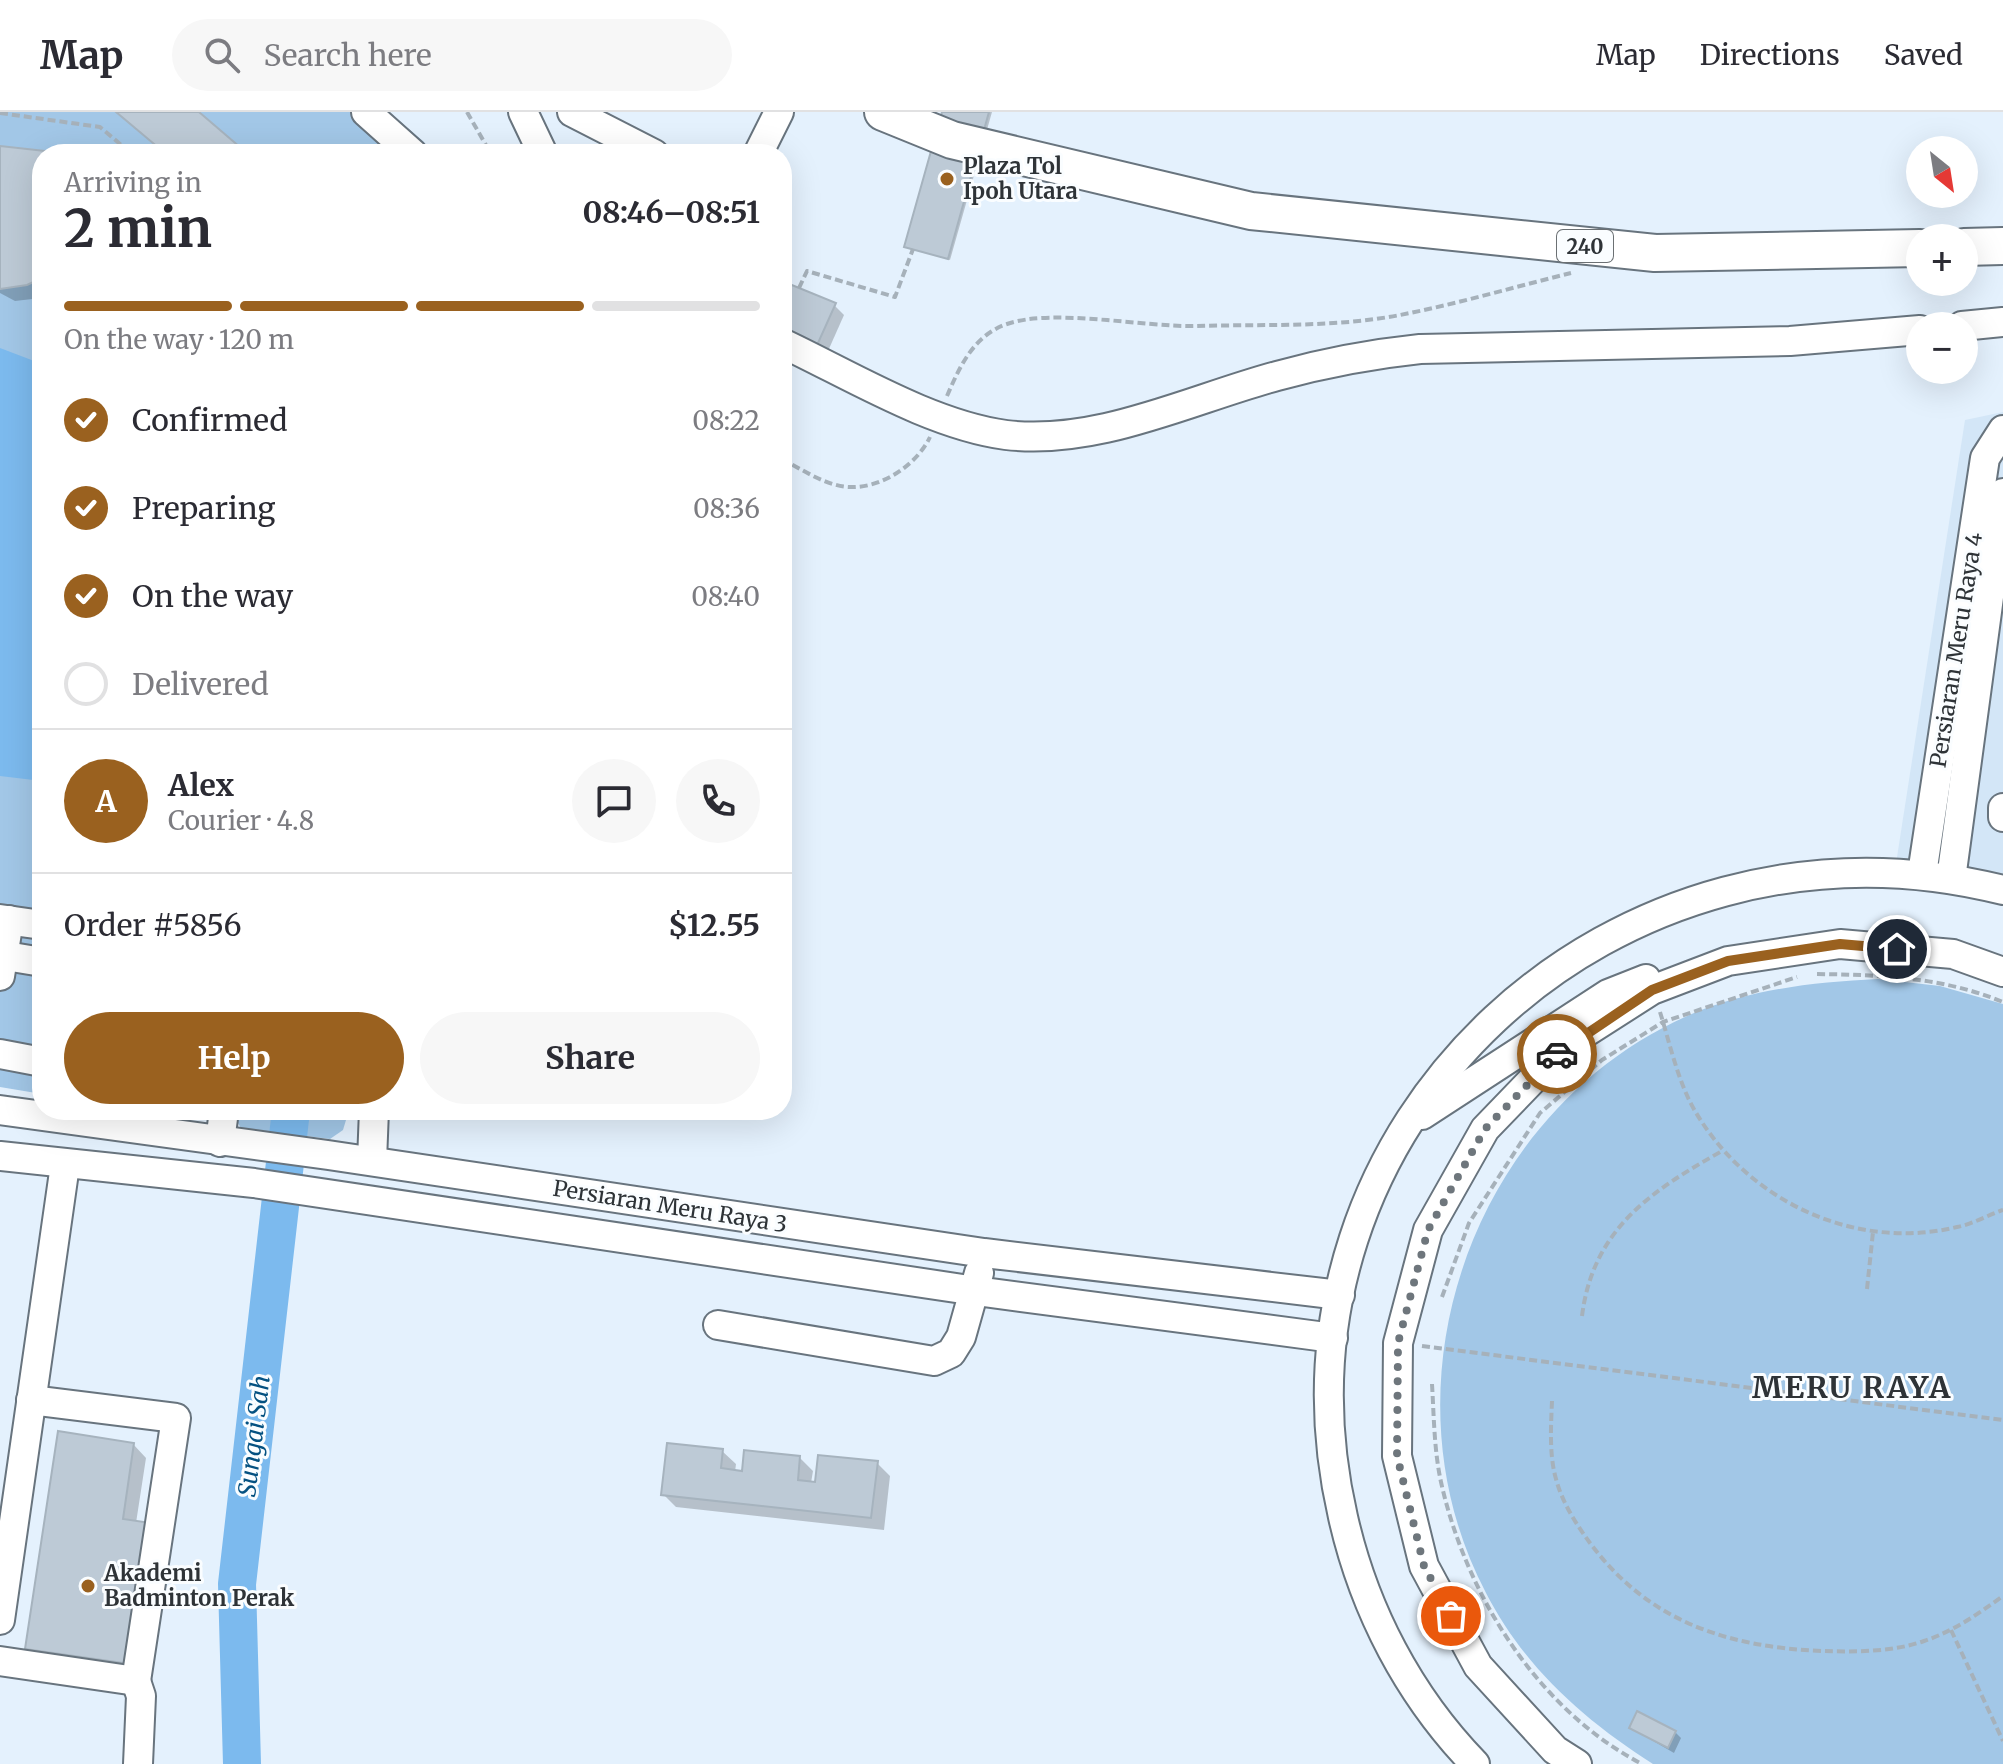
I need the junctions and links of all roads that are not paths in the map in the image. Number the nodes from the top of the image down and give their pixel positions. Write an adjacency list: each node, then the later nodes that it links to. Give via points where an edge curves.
1 (366, 112): 6 (street)
2 (523, 112): 7 (street)
3 (572, 112): 8 (street)
4 (779, 112): 9 (street)
5 (883, 112): 12 (main road, 240, via 952,140 1251,211 1655,253)
6 (402, 144)
7 (538, 144)
8 (634, 144)
9 (763, 144)
10 (2003, 246): 11 (main road)
11 (1978, 247)
12 (1906, 248)
13 (2003, 322): 14 (street)
14 (1978, 324)
15 (1906, 331): 16 (street, via 1790,341 1380,353 1276,376 1137,419 1042,436 1006,435 939,417)
16 (792, 348)
17 (2003, 430): 21 (street, Persiaran Meru Raya 4, via 1985,458)
18 (2003, 493): 22 (street, Persiaran Meru Raya 4)
19 (2003, 808): 20 (street)
20 (2003, 817)
21 (1922, 874): 22 (street); 37 (street, via 1846,871 1772,879 1699,897 1629,925 1564,962 1504,1009 1452,1063)
22 (1951, 879): 23 (street)
23 (2003, 890)
24 (5, 919): 25 (street); 27 (street)
25 (32, 923)
26 (1728, 961): 29 (street, via 1840,944 1953,954); 37 (street, via 1693,959 1608,994); 53 (street, via 1652,990 1566,1045 1485,1129 1428,1230 1398,1343 1397,1456 1424,1566 1478,1666 1555,1750)
27 (1, 962): 28 (street)
28 (32, 962)
29 (2003, 972)
30 (0, 1054): 31 (street)
31 (32, 1060)
32 (0, 1110): 33 (street, Persiaran Meru Raya 3)
33 (32, 1115)
34 (69, 1120): 38 (street, Persiaran Meru Raya 3)
35 (223, 1120): 38 (street)
36 (374, 1120): 40 (street)
37 (1408, 1124): 44 (street, via 1367,1207)
38 (220, 1142): 40 (street, Persiaran Meru Raya 3)
39 (0, 1156): 41 (street, Persiaran Meru Raya 3)
40 (372, 1161): 42 (street, Persiaran Meru Raya 3)
41 (65, 1165): 43 (street, Persiaran Meru Raya 3, via 254,1183); 47 (street)
42 (984, 1253): 43 (street); 44 (street, Persiaran Meru Raya 3)
43 (976, 1291): 45 (street, via 961,1337 951,1353 934,1361); 46 (street, Persiaran Meru Raya 3)
44 (1340, 1295): 46 (street)
45 (718, 1325)
46 (1333, 1338): 52 (street, via 1329,1411 1335,1483 1352,1554 1377,1622 1412,1686)
47 (31, 1400): 48 (street); 50 (street, via 176,1418)
48 (0, 1620)
49 (0, 1661): 50 (street)
50 (136, 1681): 51 (street, via 141,1696)
51 (138, 1764)
52 (1475, 1764)
53 (1577, 1764)

